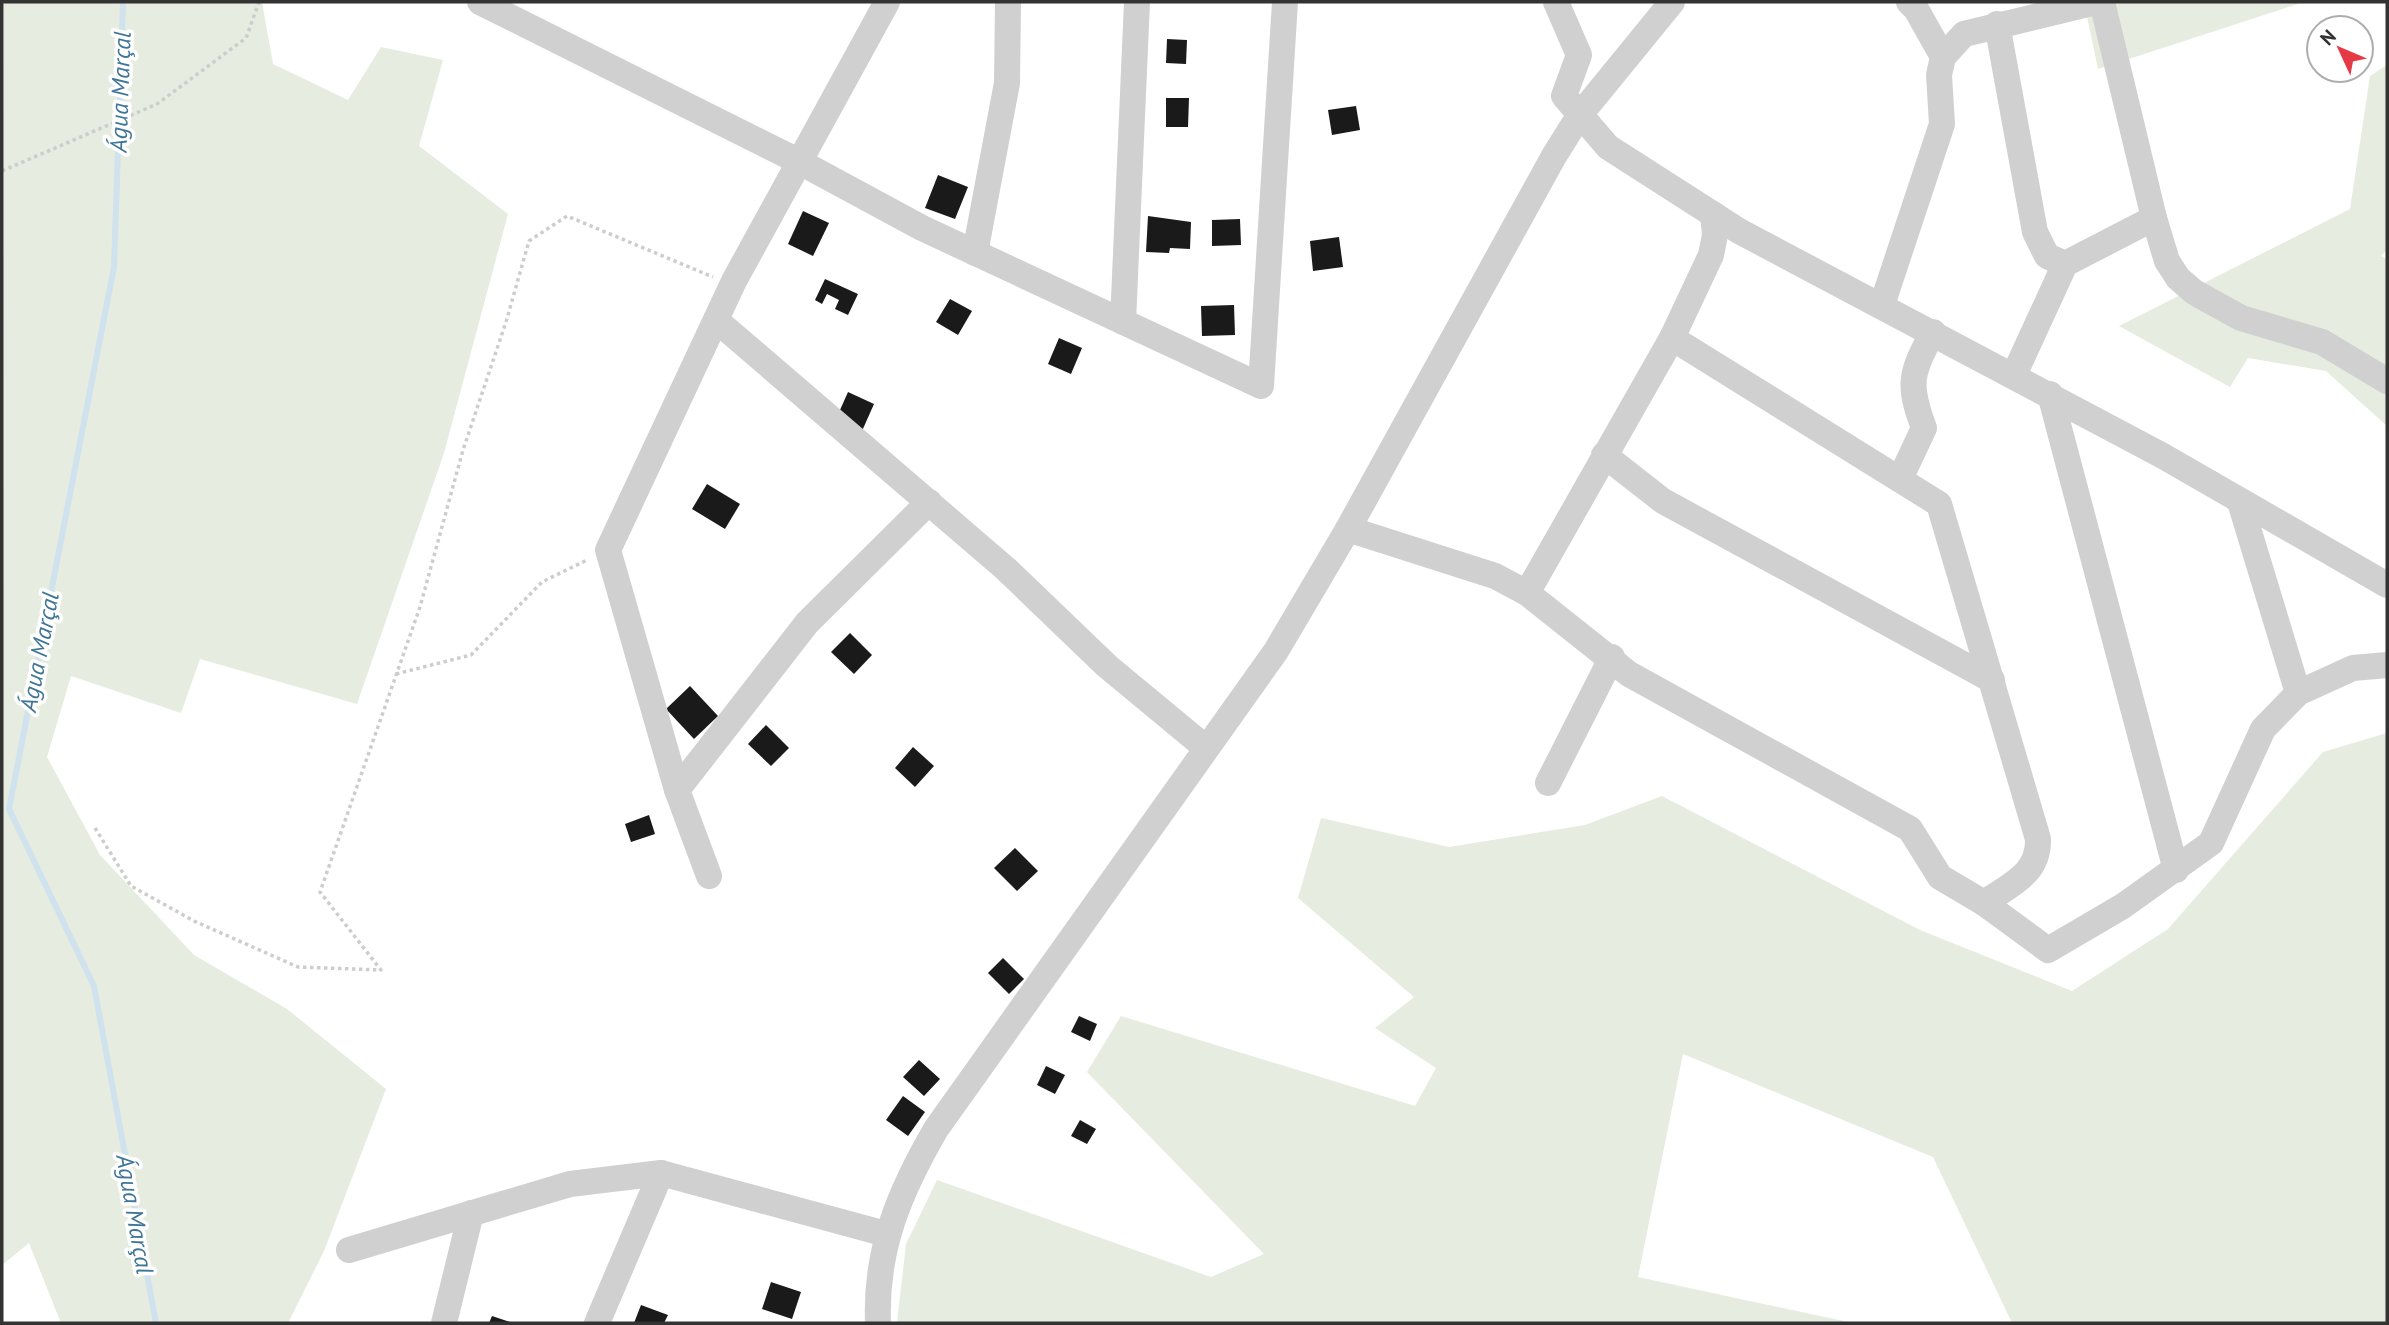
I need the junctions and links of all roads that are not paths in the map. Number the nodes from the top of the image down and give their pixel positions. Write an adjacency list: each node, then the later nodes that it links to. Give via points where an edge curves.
1 (480, 2): 14 (street)
2 (887, 2): 14 (street)
3 (1009, 2): 17 (street, via 1007,83)
4 (1136, 2): 21 (street)
5 (1285, 2): 21 (street, via 1261,386)
6 (1556, 2): 13 (street, via 1579,55 1564,96)
7 (1672, 2): 13 (street)
8 (1909, 2): 12 (street)
9 (2096, 2): 11 (street)
10 (2102, 2): 16 (street)
11 (1997, 24): 12 (street, via 1964,34); 18 (street, via 2035,232 2047,256)
12 (1942, 57): 19 (street, via 1942,124)
13 (1579, 116): 15 (street, via 1608,147); 31 (street, via 1498,253)
14 (798, 161): 17 (street); 20 (street)
15 (1713, 214): 19 (street); 23 (street, via 1711,255)
16 (2154, 218): 18 (street); 25 (street, via 2167,261 2194,292 2241,318 2322,342)
17 (975, 253): 21 (street)
18 (2065, 264): 24 (street)
19 (1882, 305): 22 (street)
20 (716, 320): 29 (street); 40 (street, via 608,550)
21 (1123, 322)
22 (1933, 332): 24 (street); 28 (street, via 1915,365 1912,396 1924,428)
23 (1672, 338): 27 (street); 28 (street)
24 (2014, 374): 26 (street)
25 (2387, 381)
26 (2050, 394): 30 (street); 41 (street)
27 (1604, 455): 33 (street); 36 (street, via 1663,501)
28 (1900, 479): 36 (street, via 1939,504)
29 (929, 502): 38 (street, via 1107,666); 40 (street, via 807,623)
30 (2240, 502): 32 (street); 37 (street)
31 (1348, 529): 33 (street, via 1495,576); 38 (street, via 1276,651)
32 (2387, 585)
33 (1527, 593): 34 (street)
34 (1612, 657): 39 (street); 43 (street, via 1629,674 1910,829 1940,877)
35 (2387, 665): 37 (street, via 2353,668)
36 (1992, 680): 43 (street, via 2038,839 2038,858 2027,872)
37 (2298, 693): 41 (street, via 2263,729 2211,842)
38 (1206, 748): 46 (street, via 936,1129 912,1169)
39 (1548, 783)
40 (677, 790): 42 (street)
41 (2176, 870): 43 (street, via 2048,950)
42 (709, 876)
43 (1984, 903)
44 (661, 1173): 45 (street, via 570,1184); 46 (street); 49 (street)
45 (471, 1213): 47 (street); 48 (street)
46 (886, 1234): 50 (street)
47 (349, 1250)
48 (444, 1323)
49 (597, 1323)
50 (877, 1323)

